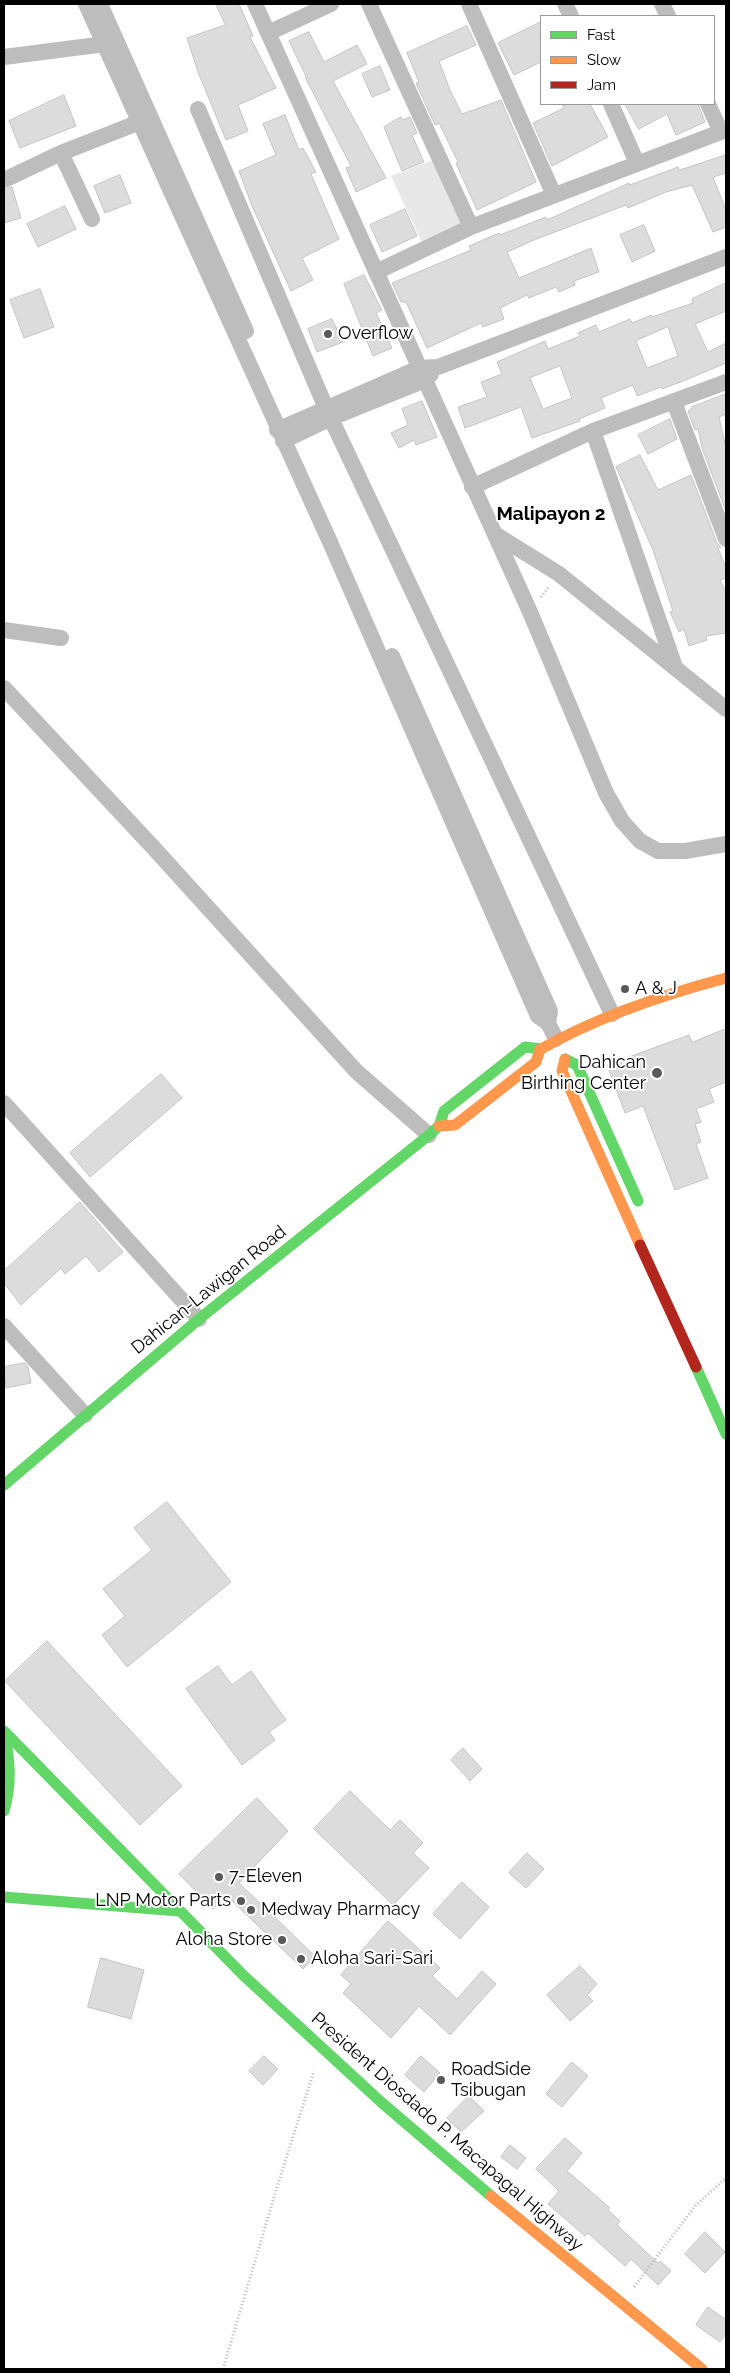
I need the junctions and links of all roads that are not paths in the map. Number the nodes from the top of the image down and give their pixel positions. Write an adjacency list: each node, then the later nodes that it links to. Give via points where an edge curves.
1 (86, 4): 8 (street)
2 (100, 4): 8 (street)
3 (255, 4): 7 (street)
4 (331, 4): 7 (street)
5 (369, 4): 21 (street)
6 (470, 4): 19 (street)
7 (268, 33): 23 (street)
8 (111, 43): 9 (street); 14 (street)
9 (12, 56): 10 (street)
10 (4, 63)
11 (610, 105): 17 (street)
12 (709, 105): 15 (street)
13 (198, 108): 27 (street)
14 (146, 119): 16 (street); 29 (street)
15 (724, 131): 17 (street)
16 (61, 153): 18 (street); 20 (street)
17 (638, 163): 19 (street)
18 (4, 180)
19 (554, 195): 21 (street)
20 (92, 219)
21 (471, 227): 23 (street)
22 (726, 257): 24 (street)
23 (376, 272): 24 (street)
24 (422, 374): 27 (street); 30 (street)
25 (726, 382): 26 (street)
26 (674, 402): 28 (street); 32 (street)
27 (329, 413): 29 (street); 40 (street)
28 (593, 431): 30 (street); 35 (street)
29 (285, 433): 41 (street, via 538,1016 548,1023)
30 (472, 487): 31 (street)
31 (495, 534): 35 (street, via 559,574); 38 (street, via 606,793 622,821 640,840 658,851 685,851)
32 (726, 539)
33 (4, 630): 34 (street)
34 (61, 638)
35 (675, 668): 37 (street)
36 (4, 688): 46 (street, via 151,844 356,1071)
37 (726, 709)
38 (726, 844)
39 (726, 978): 40 (main road, Dahican-Lawigan Road)
40 (612, 1014): 41 (main road, Dahican-Lawigan Road)
41 (556, 1040): 42 (main road, Dahican-Lawigan Road); 43 (main road)
42 (540, 1049): 46 (main road, Dahican-Lawigan Road, via 536,1062 455,1125); 46 (main road, Dahican-Lawigan Road, via 525,1046 444,1111)
43 (564, 1059): 47 (main road, via 578,1065); 51 (main road, via 562,1071)
44 (4, 1103): 45 (street)
45 (10, 1121): 48 (street)
46 (434, 1131): 48 (main road, Dahican-Lawigan Road)
47 (642, 1209)
48 (199, 1319): 50 (main road, Dahican-Lawigan Road)
49 (4, 1326): 50 (street)
50 (85, 1415): 52 (main road, Dahican-Lawigan Road)
51 (726, 1434)
52 (4, 1485)
53 (4, 1732): 54 (main road, via 12,1770); 56 (main road, President Diosdado P. Macapagal Highway)
54 (4, 1811)
55 (4, 1898): 56 (main road)
56 (179, 1912): 57 (main road, President Diosdado P. Macapagal Highway, via 321,2049)
57 (702, 2369)

